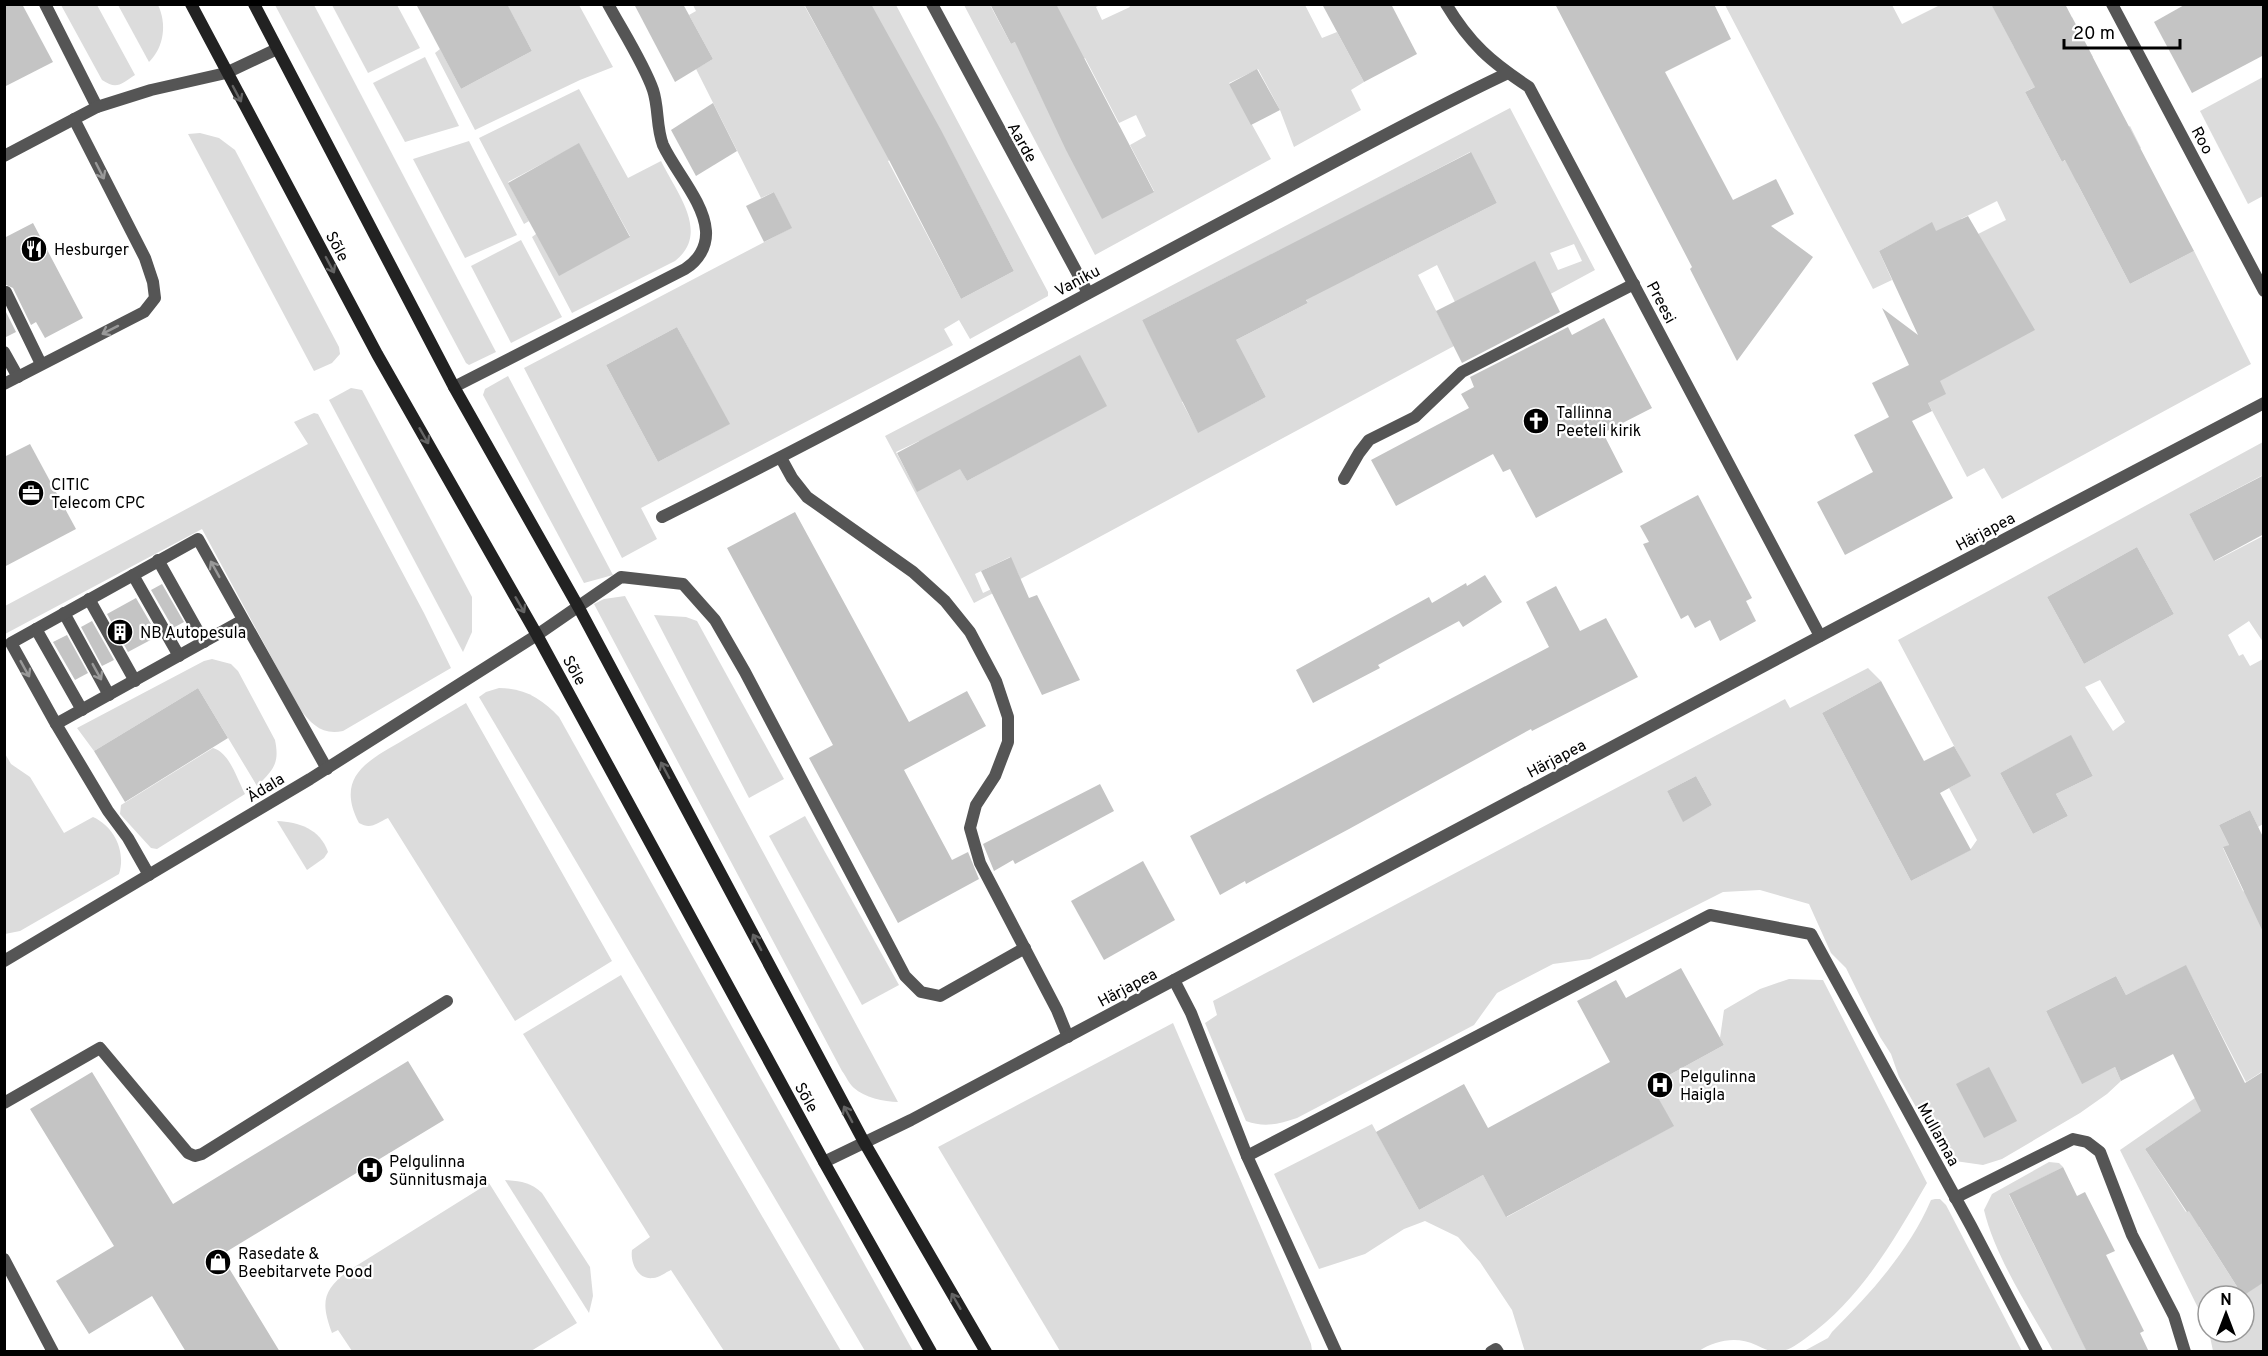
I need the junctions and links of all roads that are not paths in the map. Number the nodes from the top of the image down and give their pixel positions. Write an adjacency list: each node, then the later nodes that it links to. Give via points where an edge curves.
1 (45, 4): 11 (street)
2 (190, 4): 9 (main road, Sõle)
3 (254, 4): 8 (main road, Sõle)
4 (608, 4): 22 (street, via 654,93 663,145 699,209 706,233 704,246 685,269)
5 (932, 4): 17 (street, Aarde)
6 (1446, 4): 10 (street, Preesi, via 1474,44)
7 (2112, 4): 15 (street, Roo)
8 (278, 50): 9 (street); 22 (main road, Sõle)
9 (226, 73): 11 (street); 34 (main road, Sõle, one-way to 34, via 377,354)
10 (1508, 73): 14 (street, Preesi, via 1529,87); 17 (street, Vaniku)
11 (97, 107): 12 (street)
12 (74, 119): 13 (street); 19 (street, one-way to 19, via 144,258 155,298 144,312)
13 (4, 156)
14 (1634, 284): 25 (street, via 1462,372 1415,417 1369,440); 35 (street, Preesi)
15 (2264, 291)
16 (6, 292): 19 (street)
17 (1088, 293): 24 (street, Vaniku)
18 (4, 352): 20 (street)
19 (41, 364): 20 (street)
20 (18, 377): 21 (street)
21 (4, 384)
22 (454, 387): 30 (main road, Sõle)
23 (2264, 404): 35 (street, Härjapea)
24 (781, 458): 26 (street, Vaniku); 44 (street, via 807,497 913,572 945,601 970,633 996,681 1008,717 1008,742 996,776 976,805 970,828 980,863)
25 (1344, 480)
26 (662, 517)
27 (158, 561): 28 (street); 32 (street, one-way to 27, via 198,539); 36 (street)
28 (133, 575): 29 (street); 37 (street)
29 (89, 599): 31 (street); 38 (street)
30 (579, 608): 34 (street, Ädala); 44 (street, Ädala, via 621,577 683,584 690,591 715,620 745,672 905,976 921,992 940,996); 50 (main road, Sõle, one-way to 30)
31 (64, 613): 33 (street); 39 (street, one-way to 39)
32 (243, 620): 36 (street); 42 (street)
33 (36, 629): 40 (street); 41 (street, one-way to 41, via 11,643)
34 (537, 635): 42 (street, Ädala); 52 (main road, Sõle)
35 (1820, 636): 46 (street, Härjapea)
36 (204, 642): 37 (street)
37 (179, 656): 38 (street)
38 (135, 681): 39 (street)
39 (110, 695): 40 (street)
40 (82, 710): 41 (street)
41 (56, 724): 43 (street)
42 (327, 769): 43 (street, Ädala)
43 (149, 875): 45 (street, Ädala)
44 (1025, 948): 48 (street)
45 (4, 961)
46 (1174, 980): 48 (street, Härjapea); 51 (street, via 1191,1013)
47 (447, 1001): 49 (street, via 195,1156 188,1153 100,1048)
48 (1068, 1037): 50 (street, Härjapea)
49 (4, 1103)
50 (864, 1142): 52 (street, Härjapea); 58 (main road, Sõle, one-way to 50)
51 (1247, 1156): 53 (street, Mullamaa, via 1710,915 1811,934); 59 (street)
52 (824, 1162): 57 (main road, Sõle)
53 (1956, 1198): 62 (street, Mullamaa); 63 (street, via 2073,1139 2087,1142 2100,1152 2132,1235 2174,1316)
54 (4, 1259): 55 (street)
55 (10, 1282): 56 (street)
56 (53, 1352)
57 (932, 1352)
58 (986, 1352)
59 (1336, 1352)
60 (1491, 1352): 61 (street, via 1496,1348)
61 (1498, 1352)
62 (2037, 1352)
63 (2185, 1352)

